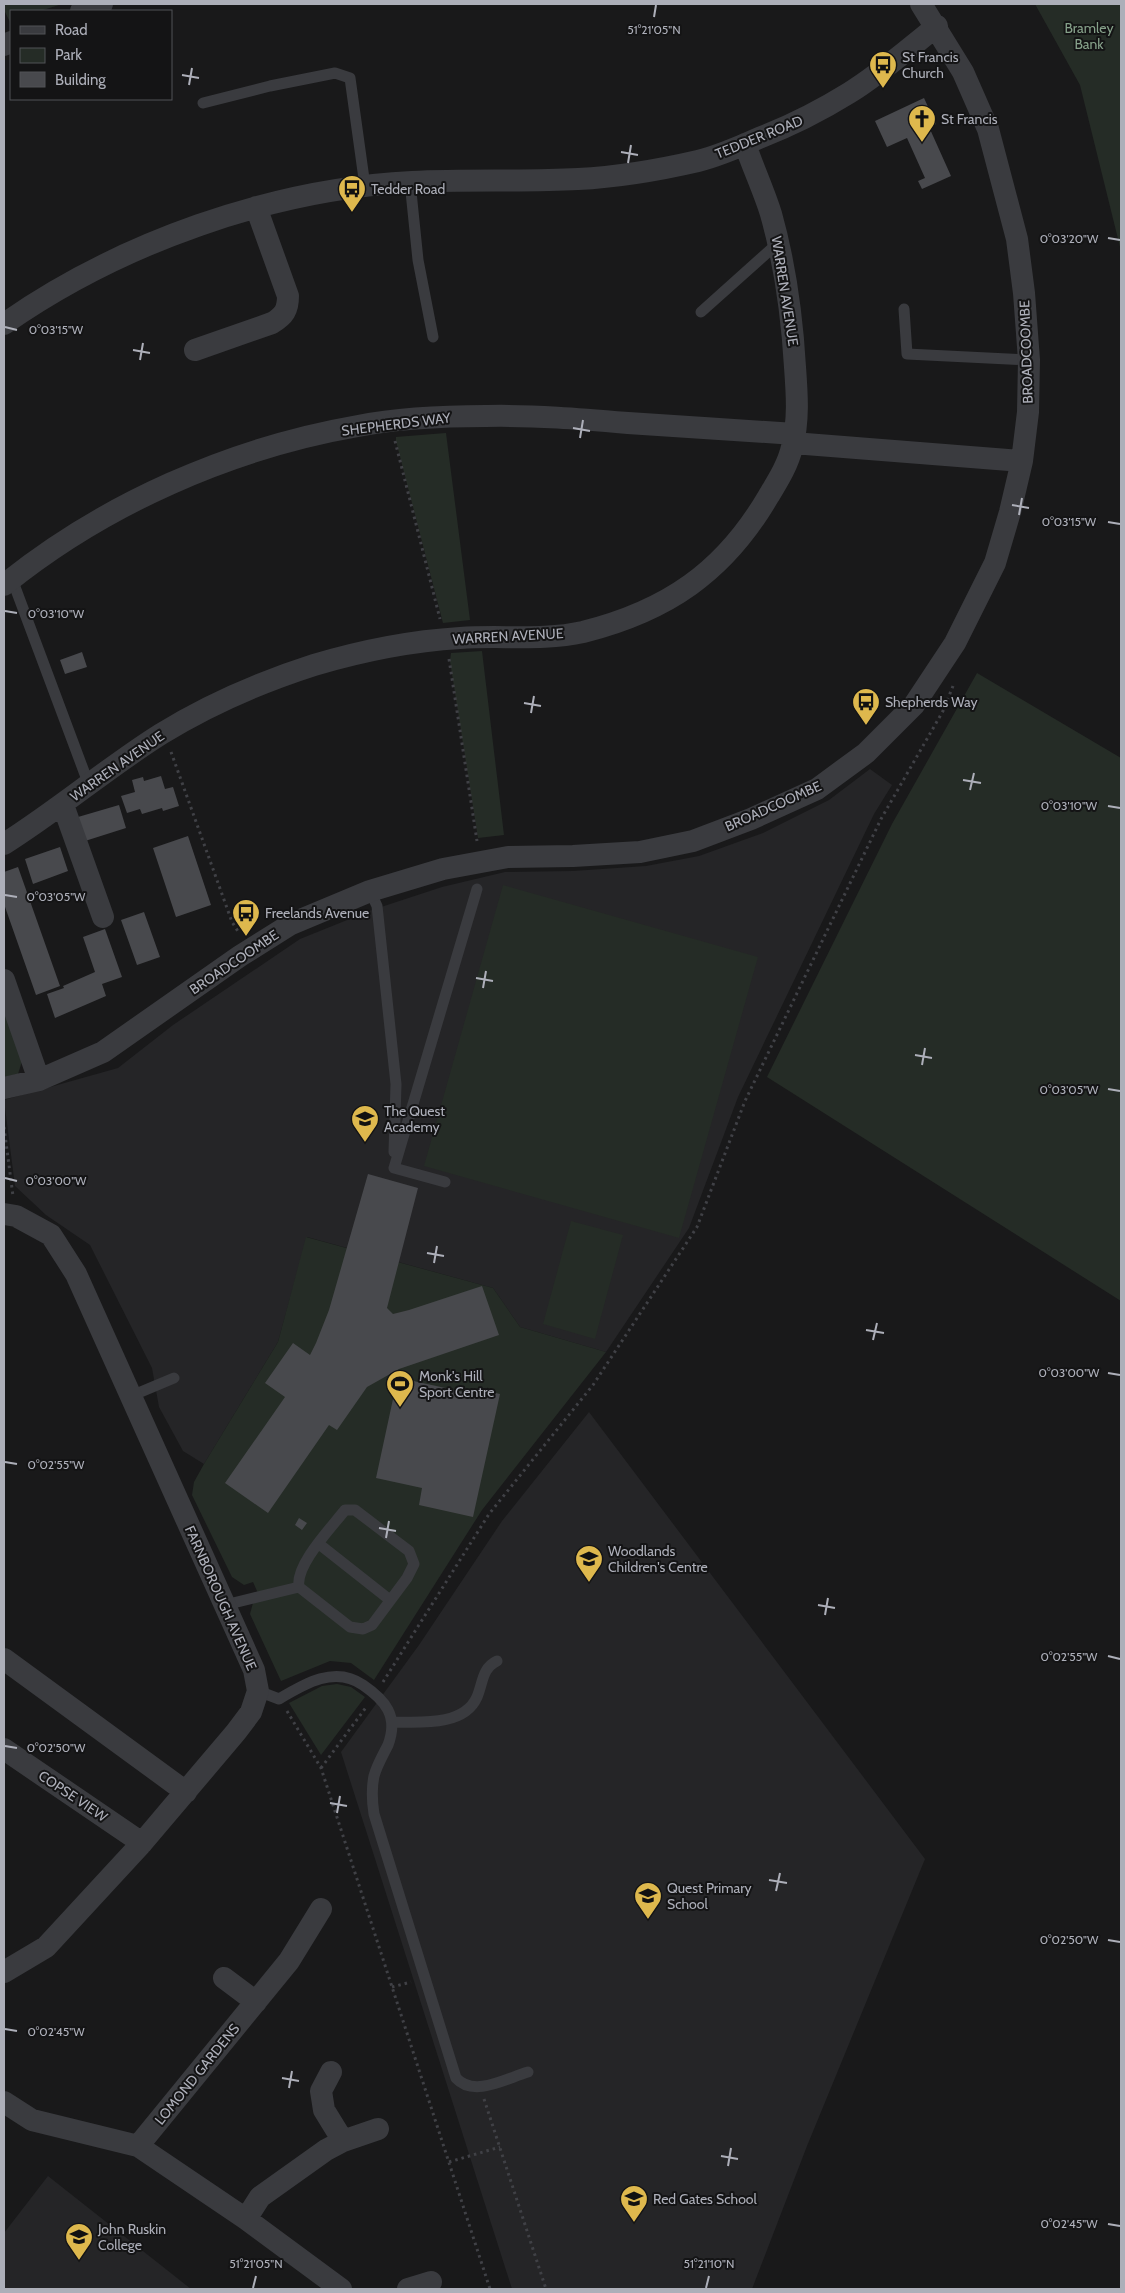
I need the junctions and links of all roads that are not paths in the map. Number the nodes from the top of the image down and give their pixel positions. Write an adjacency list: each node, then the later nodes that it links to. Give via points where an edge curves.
1 (102, 4): 3 (street)
2 (920, 4): 4 (street, BROADCOOMBE)
3 (84, 10)
4 (937, 26): 6 (street, TEDDER ROAD, via 851,92 815,113); 16 (street, BROADCOOMBE, via 963,72 988,129 1005,189 1023,284)
5 (203, 103): 8 (lane, via 335,73 350,78)
6 (745, 144): 7 (street, TEDDER ROAD, via 699,161 579,179); 10 (street, WARREN AVENUE, via 770,210)
7 (410, 182): 8 (street, TEDDER ROAD); 14 (lane, via 418,260)
8 (365, 186): 9 (street, TEDDER ROAD)
9 (256, 207): 13 (street, TEDDER ROAD, via 179,232 112,262); 15 (street, via 288,296 288,307 282,317 272,323)
10 (778, 243): 12 (lane); 17 (street, WARREN AVENUE, via 793,328 797,401)
11 (904, 309): 16 (lane, via 907,354)
12 (701, 312)
13 (4, 324)
14 (433, 337)
15 (195, 350)
16 (1029, 360): 18 (street, BROADCOOMBE, via 1028,412)
17 (794, 438): 18 (street, SHEPHERDS WAY); 19 (street, SHEPHERDS WAY, via 529,417 478,416 358,425 298,439 179,480 130,503 75,535); 20 (street, WARREN AVENUE, via 788,462 751,526 726,556 658,607 581,632 543,637 446,639 368,651 314,665 256,686 163,733)
18 (1022, 461): 24 (street, BROADCOOMBE, via 995,562 955,643 914,705 866,753 817,789 693,840 640,852 508,857 443,869)
19 (8, 582): 20 (lane)
20 (89, 785): 21 (street, WARREN AVENUE)
21 (63, 805): 22 (street, WARREN AVENUE); 25 (street)
22 (4, 844)
23 (477, 889): 29 (lane)
24 (370, 891): 27 (street, BROADCOOMBE, via 291,924 103,1052); 29 (lane, via 376,906 396,1084)
25 (102, 917)
26 (4, 980): 27 (street)
27 (39, 1080): 28 (street, BROADCOOMBE)
28 (4, 1088)
29 (394, 1168): 30 (lane)
30 (446, 1182)
31 (10, 1215): 33 (street, FARNBOROUGH AVENUE, via 51,1235 76,1274)
32 (174, 1378): 33 (lane)
33 (131, 1396): 37 (street, FARNBOROUGH AVENUE)
34 (319, 1544): 35 (lane, via 297,1578); 36 (lane); 36 (lane, via 345,1510 355,1510 410,1551 414,1564)
35 (299, 1587): 36 (lane, via 350,1627 363,1629 372,1625); 37 (lane)
36 (390, 1600)
37 (225, 1605): 40 (street, FARNBOROUGH AVENUE, via 254,1670)
38 (4, 1659): 43 (street)
39 (497, 1661): 41 (lane, via 484,1672 471,1706 460,1714 434,1721)
40 (258, 1691): 41 (lane, via 279,1699 322,1678 339,1675 356,1680 376,1693 388,1706); 43 (street, via 251,1712)
41 (392, 1722): 50 (lane, via 389,1742 374,1774 371,1794 374,1814 456,2078 462,2084 480,2087)
42 (4, 1749): 44 (street, COPSE VIEW)
43 (186, 1792): 44 (street)
44 (142, 1843): 46 (street, via 46,1947)
45 (321, 1909): 48 (street, LOMOND GARDENS, via 289,1961)
46 (4, 1972)
47 (224, 1978): 48 (street)
48 (256, 2002): 54 (street, LOMOND GARDENS)
49 (331, 2072): 53 (street, via 322,2091 324,2110)
50 (528, 2072)
51 (4, 2102): 54 (street, via 32,2120)
52 (378, 2129): 53 (street)
53 (343, 2141): 55 (street, via 260,2197)
54 (138, 2146): 55 (street)
55 (246, 2219): 57 (street)
56 (431, 2282): 58 (street)
57 (341, 2289)
58 (408, 2289)

